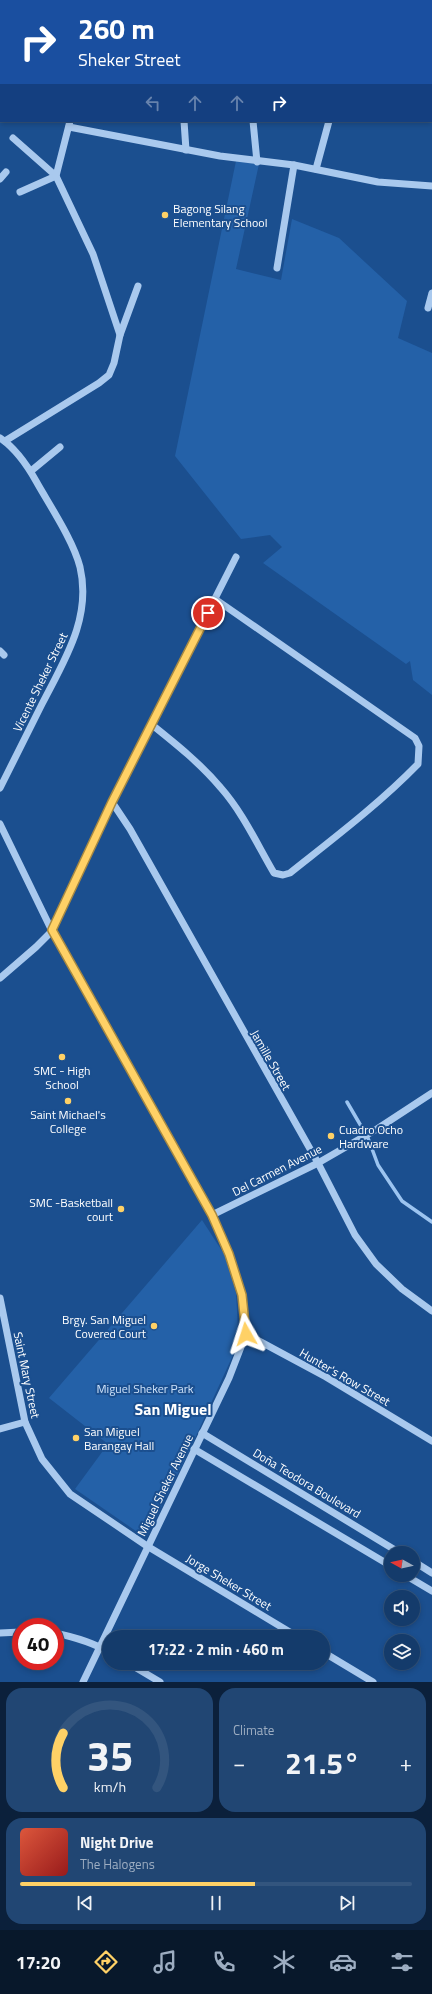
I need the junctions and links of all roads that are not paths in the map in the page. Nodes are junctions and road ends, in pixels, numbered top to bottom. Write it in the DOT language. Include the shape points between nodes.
graph roads {
  1 [pos="184,122"];
  2 [pos="253,122"];
  3 [pos="329,122"];
  4 [pos="70,124"];
  5 [pos="13,138"];
  6 [pos="186,150"];
  7 [pos="257,162"];
  8 [pos="294,165"];
  9 [pos="316,169"];
  10 [pos="6,172"];
  11 [pos="56,176"];
  12 [pos="0,179"];
  13 [pos="432,186"];
  14 [pos="20,192"];
  15 [pos="277,268"];
  16 [pos="138,286"];
  17 [pos="432,293"];
  18 [pos="428,308"];
  19 [pos="120,335"];
  20 [pos="2,440"];
  21 [pos="60,447"];
  22 [pos="31,471"];
  23 [pos="236,557"];
  24 [pos="215,599"];
  25 [pos="151,724"];
  26 [pos="0,788"];
  27 [pos="112,802"];
  28 [pos="0,824"];
  29 [pos="52,930"];
  30 [pos="0,978"];
  31 [pos="432,1094"];
  32 [pos="318,1163"];
  33 [pos="212,1215"];
  34 [pos="0,1298"];
  35 [pos="432,1311"];
  36 [pos="246,1334"];
  37 [pos="25,1422"];
  38 [pos="0,1429"];
  39 [pos="202,1433"];
  40 [pos="432,1441"];
  41 [pos="194,1449"];
  42 [pos="147,1546"];
  43 [pos="388,1546"];
  44 [pos="384,1562"];
  45 [pos="420,1565"];
  46 [pos="432,1573"];
  47 [pos="417,1582"];
  48 [pos="432,1591"];
  49 [pos="286,1630"];
  50 [pos="0,1632"];
  51 [pos="12,1632"];
  52 [pos="64,1635"];
  53 [pos="99,1646"];
  54 [pos="102,1648"];
  55 [pos="330,1656"];
  56 [pos="140,1670"];
  57 [pos="83,1682"];
  58 [pos="160,1682"];
  59 [pos="373,1682"];
  1 -- 6 [label="street"];
  2 -- 7 [label="street"];
  3 -- 9 [label="street"];
  4 -- 6 [label="street"];
  4 -- 11 [label="street"];
  5 -- 11 [label="street"];
  6 -- 7 [label="street"];
  7 -- 8 [label="street"];
  8 -- 9 [label="street"];
  8 -- 15 [label="street"];
  9 -- 13 [label="street" via="378,182"];
  10 -- 12 [label="street"];
  11 -- 14 [label="street"];
  11 -- 19 [label="street" via="93,254"];
  16 -- 19 [label="street"];
  17 -- 18 [label="street"];
  19 -- 20 [label="street" via="109,376"];
  20 -- 22 [label="street, Vicente Sheker Street"];
  21 -- 22 [label="street"];
  22 -- 26 [label="street, Vicente Sheker Street" via="80,567 83,590 81,614 74,641"];
  23 -- 24 [label="street"];
  24 -- 25 [label="street"];
  24 -- 25 [label="street" via="415,738 419,746 418,764 362,816 290,873 278,875 274,873 250,829 222,788 194,760"];
  25 -- 27 [label="street"];
  27 -- 29 [label="street"];
  27 -- 32 [label="street, Jamille Street" via="134,836"];
  28 -- 29 [label="street, Miguel Sheker Avenue"];
  29 -- 30 [label="street"];
  29 -- 33 [label="street, Miguel Sheker Avenue"];
  31 -- 32 [label="street, Del Carmen Avenue"];
  32 -- 33 [label="street, Del Carmen Avenue"];
  32 -- 35 [label="street, Jamille Street" via="355,1235 376,1264 402,1289"];
  33 -- 36 [label="street, Miguel Sheker Avenue" via="229,1254 242,1295"];
  34 -- 37 [label="street, Saint Mary Street"];
  36 -- 39 [label="street, Miguel Sheker Avenue" via="229,1378"];
  36 -- 40 [label="street, Hunter's Row Street" via="326,1377"];
  37 -- 38 [label="street"];
  37 -- 42 [label="street, Saint Mary Street" via="42,1459 70,1494"];
  39 -- 41 [label="street, Miguel Sheker Avenue"];
  39 -- 43 [label="street, Doña Teodora Boulevard"];
  41 -- 42 [label="street, Miguel Sheker Avenue"];
  41 -- 44 [label="street"];
  42 -- 49 [label="street, Jorge Sheker Street"];
  42 -- 53 [label="street, Miguel Sheker Avenue"];
  45 -- 46 [label="street"];
  47 -- 48 [label="street"];
  50 -- 51 [label="street"];
  52 -- 53 [label="street"];
  53 -- 54 [label="street"];
  53 -- 57 [label="street, Miguel Sheker Avenue"];
  55 -- 59 [label="street"];
  56 -- 58 [label="street"];
}
